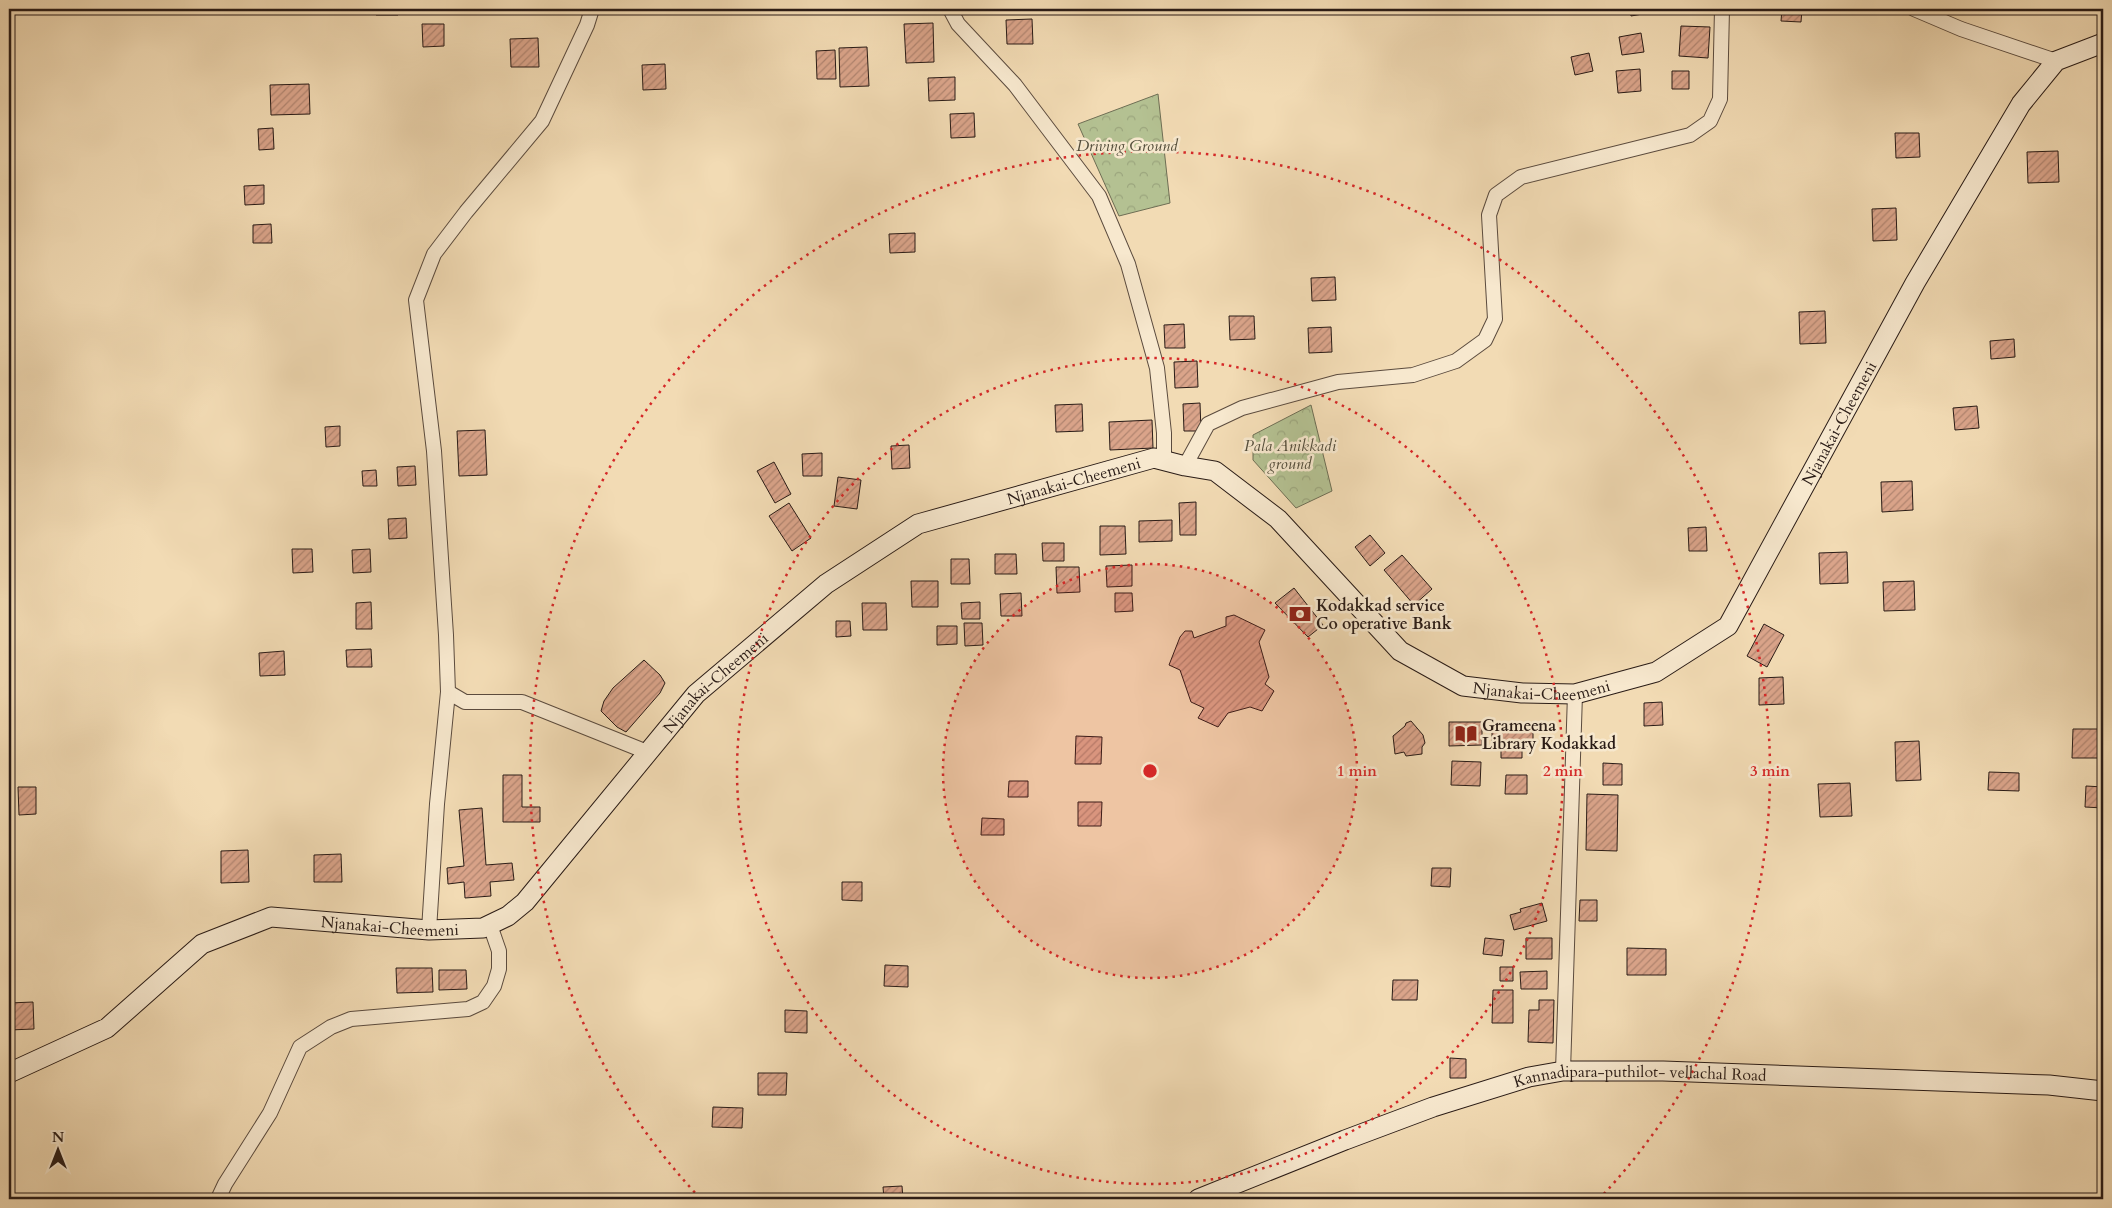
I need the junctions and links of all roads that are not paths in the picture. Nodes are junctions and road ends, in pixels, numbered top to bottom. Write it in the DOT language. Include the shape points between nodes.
graph roads {
  1 [pos="592,9"];
  2 [pos="950,9"];
  3 [pos="1722,9"];
  4 [pos="1914,9"];
  5 [pos="2103,43"];
  6 [pos="2056,60"];
  7 [pos="1164,459"];
  8 [pos="1185,466"];
  9 [pos="448,692"];
  10 [pos="1576,694"];
  11 [pos="647,752"];
  12 [pos="490,925"];
  13 [pos="429,930"];
  14 [pos="1563,1071"];
  15 [pos="9,1073"];
  16 [pos="2103,1091"];
  17 [pos="218,1199"];
  18 [pos="1198,1199"];
  1 -- 9 [label="street" via="542,121 434,254 416,300 434,451"];
  2 -- 7 [label="street" via="958,24 1015,84 1099,196 1128,264 1157,368"];
  3 -- 8 [label="street" via="1720,99 1710,121 1690,135 1521,177 1496,195 1489,216 1495,319 1485,340 1456,361 1413,375 1338,382 1242,408 1208,424"];
  4 -- 6 [label="street" via="1961,29"];
  5 -- 6 [label="main road"];
  6 -- 10 [label="main road, Njanakai-Cheemeni" via="2021,104 1920,275 1728,626 1656,672"];
  7 -- 8 [label="main road, Njanakai-Cheemeni"];
  7 -- 11 [label="main road, Njanakai-Cheemeni" via="1154,458 918,524 826,584 696,694"];
  8 -- 10 [label="main road, Njanakai-Cheemeni" via="1215,471 1278,519 1400,651 1463,686 1522,693"];
  9 -- 11 [label="street" via="465,702 522,702"];
  9 -- 13 [label="street" via="436,804"];
  10 -- 14 [label="street"];
  11 -- 12 [label="main road, Njanakai-Cheemeni" via="525,902"];
  12 -- 13 [label="main road, Njanakai-Cheemeni"];
  12 -- 17 [label="street" via="499,951 499,969 494,986 483,1002 468,1009 351,1019 300,1046 270,1113"];
  13 -- 15 [label="main road, Njanakai-Cheemeni" via="271,917 202,944 107,1028"];
  14 -- 16 [label="main road, Kannadipara-puthilot- vellachal Road" via="1664,1071 2049,1084"];
  14 -- 18 [label="main road, Kannadipara-puthilot- vellachal Road" via="1529,1076 1433,1107"];
}
